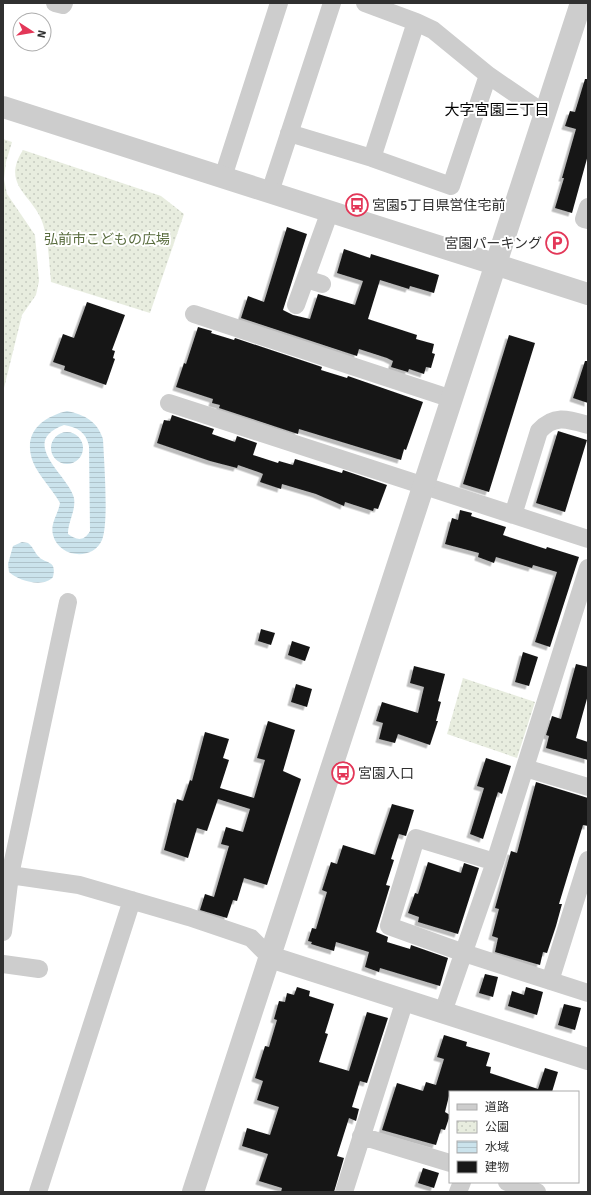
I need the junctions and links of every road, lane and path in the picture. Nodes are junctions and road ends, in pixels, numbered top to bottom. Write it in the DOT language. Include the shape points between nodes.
graph roads {
  1 [pos="55,3"];
  2 [pos="64,3"];
  3 [pos="279,3"];
  4 [pos="332,3"];
  5 [pos="365,3"];
  6 [pos="576,6"];
  7 [pos="416,22"];
  8 [pos="488,75"];
  9 [pos="3,106"];
  10 [pos="545,114"];
  11 [pos="289,133"];
  12 [pos="372,158"];
  13 [pos="223,177"];
  14 [pos="270,192"];
  15 [pos="588,207"];
  16 [pos="330,211"];
  17 [pos="588,220"];
  18 [pos="496,264"];
  19 [pos="588,294"];
  20 [pos="296,305"];
  21 [pos="194,314"];
  22 [pos="452,399"];
  23 [pos="169,404"];
  24 [pos="588,425"];
  25 [pos="424,486"];
  26 [pos="513,515"];
  27 [pos="588,539"];
  28 [pos="588,568"];
  29 [pos="68,602"];
  30 [pos="525,768"];
  31 [pos="588,787"];
  32 [pos="588,860"];
  33 [pos="495,862"];
  34 [pos="7,874"];
  35 [pos="132,900"];
  36 [pos="3,932"];
  37 [pos="464,953"];
  38 [pos="270,957"];
  39 [pos="3,964"];
  40 [pos="39,969"];
  41 [pos="550,980"];
  42 [pos="588,993"];
  43 [pos="405,1000"];
  44 [pos="443,1012"];
  45 [pos="588,1059"];
  46 [pos="361,1136"];
  47 [pos="449,1163"];
  48 [pos="511,1183"];
  49 [pos="38,1192"];
  50 [pos="192,1192"];
  51 [pos="344,1192"];
  52 [pos="537,1192"];
  1 -- 2 [label="street" via="63,6"];
  3 -- 13 [label="street"];
  4 -- 11 [label="street"];
  5 -- 7 [label="street"];
  6 -- 10 [label="street"];
  7 -- 8 [label="street" via="433,30"];
  7 -- 12 [label="street"];
  8 -- 10 [label="street"];
  8 -- 12 [label="street" via="451,186"];
  9 -- 13 [label="street"];
  10 -- 18 [label="street"];
  11 -- 12 [label="street"];
  11 -- 14 [label="street"];
  13 -- 14 [label="street"];
  14 -- 16 [label="street"];
  15 -- 17 [label="street" via="584,219"];
  16 -- 18 [label="street"];
  16 -- 20 [label="street" via="314,282"];
  18 -- 19 [label="street"];
  18 -- 22 [label="street"];
  21 -- 22 [label="street"];
  22 -- 25 [label="street"];
  23 -- 25 [label="street"];
  24 -- 26 [label="street" via="563,419 546,424 539,431"];
  25 -- 26 [label="street"];
  25 -- 38 [label="street"];
  26 -- 27 [label="street"];
  28 -- 30 [label="street"];
  29 -- 34 [label="street"];
  30 -- 31 [label="street"];
  30 -- 33 [label="street"];
  32 -- 41 [label="street"];
  33 -- 37 [label="street"];
  33 -- 37 [label="street" via="416,838 389,926"];
  34 -- 35 [label="street" via="79,885"];
  34 -- 36 [label="street"];
  35 -- 38 [label="street" via="250,938"];
  35 -- 49 [label="street"];
  37 -- 41 [label="street"];
  37 -- 44 [label="street"];
  38 -- 43 [label="street"];
  38 -- 50 [label="street"];
  39 -- 40 [label="street"];
  41 -- 42 [label="street"];
  43 -- 44 [label="street"];
  43 -- 46 [label="street"];
  44 -- 45 [label="street"];
  46 -- 47 [label="street"];
  46 -- 51 [label="street"];
  48 -- 52 [label="street"];
}
